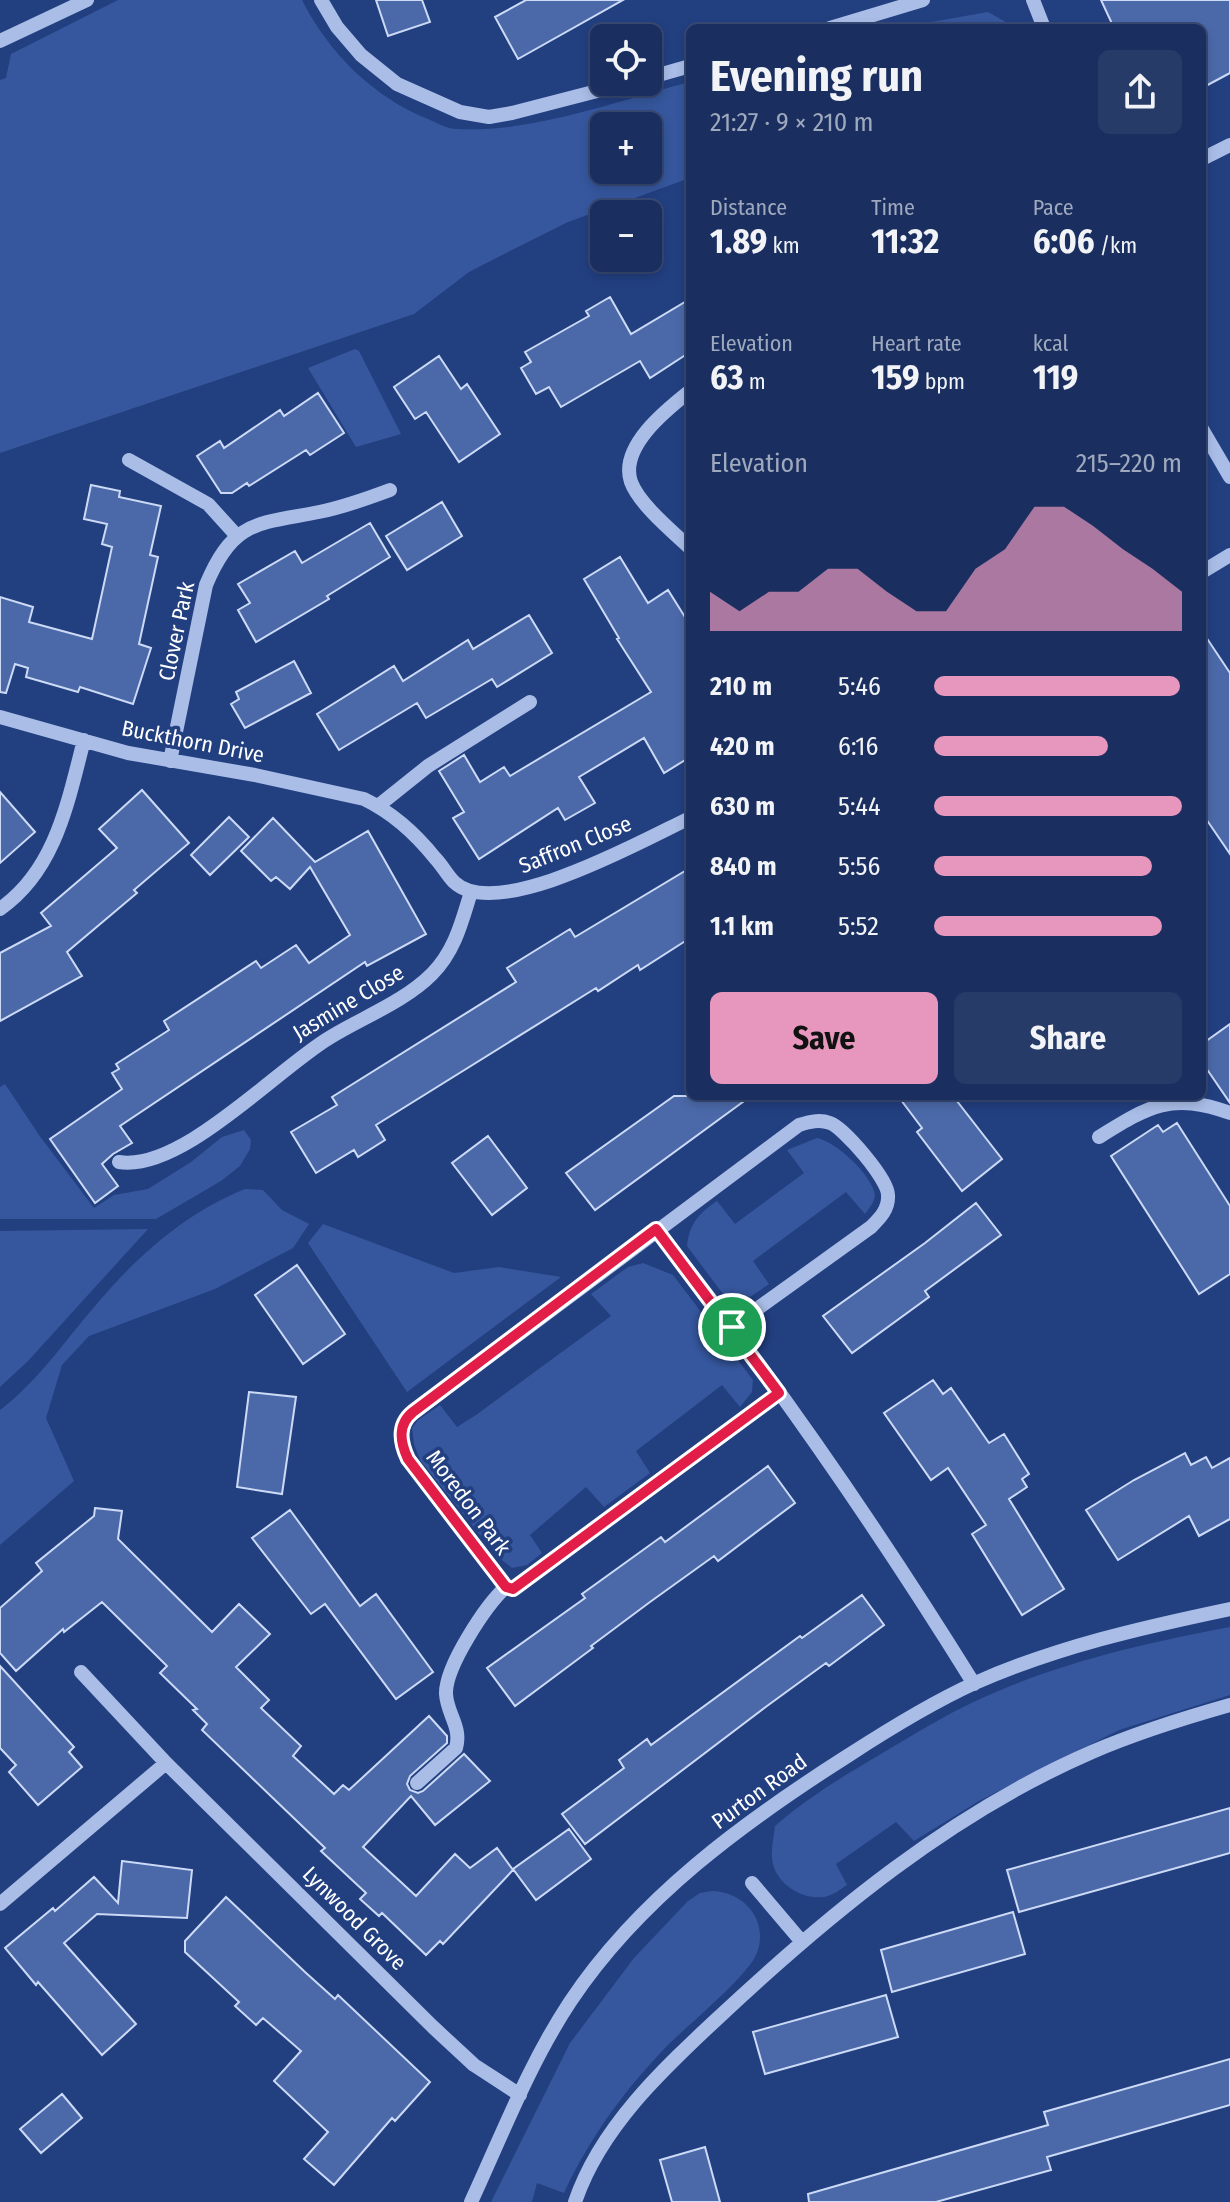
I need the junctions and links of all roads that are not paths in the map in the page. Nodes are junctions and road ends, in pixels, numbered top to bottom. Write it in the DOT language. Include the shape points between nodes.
graph roads {
  1 [pos="87,0"];
  2 [pos="321,0"];
  3 [pos="923,0"];
  4 [pos="1033,0"];
  5 [pos="843,24"];
  6 [pos="1042,24"];
  7 [pos="0,41"];
  8 [pos="686,67"];
  9 [pos="662,74"];
  10 [pos="590,93"];
  11 [pos="1230,145"];
  12 [pos="1206,157"];
  13 [pos="686,395"];
  14 [pos="1206,436"];
  15 [pos="129,460"];
  16 [pos="1230,477"];
  17 [pos="390,490"];
  18 [pos="237,536"];
  19 [pos="686,544"];
  20 [pos="1230,555"];
  21 [pos="1206,570"];
  22 [pos="530,702"];
  23 [pos="0,717"];
  24 [pos="84,740"];
  25 [pos="170,761"];
  26 [pos="378,806"];
  27 [pos="686,820"];
  28 [pos="471,892"];
  29 [pos="0,909"];
  30 [pos="1230,1113"];
  31 [pos="1099,1137"];
  32 [pos="119,1162"];
  33 [pos="656,1229"];
  34 [pos="732,1327"];
  35 [pos="779,1393"];
  36 [pos="506,1587"];
  37 [pos="1230,1609"];
  38 [pos="81,1672"];
  39 [pos="974,1684"];
  40 [pos="1230,1705"];
  41 [pos="166,1763"];
  42 [pos="417,1783"];
  43 [pos="752,1883"];
  44 [pos="0,1904"];
  45 [pos="802,1942"];
  46 [pos="520,2095"];
  47 [pos="471,2202"];
  48 [pos="575,2202"];
  1 -- 7 [label="street"];
  2 -- 10 [label="street" via="361,55 397,84 460,112 489,117"];
  3 -- 5 [label="street"];
  4 -- 6 [label="street"];
  8 -- 9 [label="street"];
  11 -- 12 [label="street"];
  13 -- 19 [label="street" via="634,451 630,481"];
  14 -- 16 [label="street"];
  15 -- 18 [label="street" via="208,504"];
  17 -- 18 [label="street" via="349,506 256,524"];
  18 -- 25 [label="street, Clover Park" via="218,557 206,585"];
  20 -- 21 [label="street"];
  22 -- 26 [label="street" via="428,766"];
  23 -- 24 [label="street, Buckthorn Drive"];
  24 -- 25 [label="street, Buckthorn Drive"];
  24 -- 29 [label="street" via="60,830 25,886"];
  25 -- 26 [label="street, Buckthorn Drive" via="348,794"];
  26 -- 28 [label="street, Buckthorn Drive" via="413,831 454,882"];
  27 -- 28 [label="street, Saffron Close" via="543,884 512,892"];
  28 -- 32 [label="street, Jasmine Close" via="458,935 435,971 408,992 293,1062 188,1143 142,1163"];
  30 -- 31 [label="street" via="1193,1103 1156,1105"];
  33 -- 34 [label="street"];
  33 -- 34 [label="street, Moredon Park" via="811,1121 840,1128 881,1178 889,1192 886,1210 871,1227"];
  33 -- 36 [label="street, Moredon Park" via="413,1412 402,1428 401,1444 408,1459"];
  34 -- 35 [label="street"];
  35 -- 36 [label="street, Moredon Park" via="513,1589"];
  35 -- 39 [label="street" via="900,1565"];
  36 -- 42 [label="street" via="481,1614 447,1681 458,1729 456,1748"];
  37 -- 39 [label="street, Purton Road" via="1108,1637"];
  38 -- 41 [label="street, Lynwood Grove"];
  39 -- 46 [label="street, Purton Road" via="809,1780 687,1872 583,1984"];
  40 -- 45 [label="street" via="1092,1752 1026,1785 916,1853"];
  41 -- 44 [label="street"];
  41 -- 46 [label="street, Lynwood Grove" via="474,2065"];
  43 -- 45 [label="street"];
  45 -- 48 [label="street" via="672,2062 596,2153"];
  46 -- 47 [label="street, Purton Road"];
}
